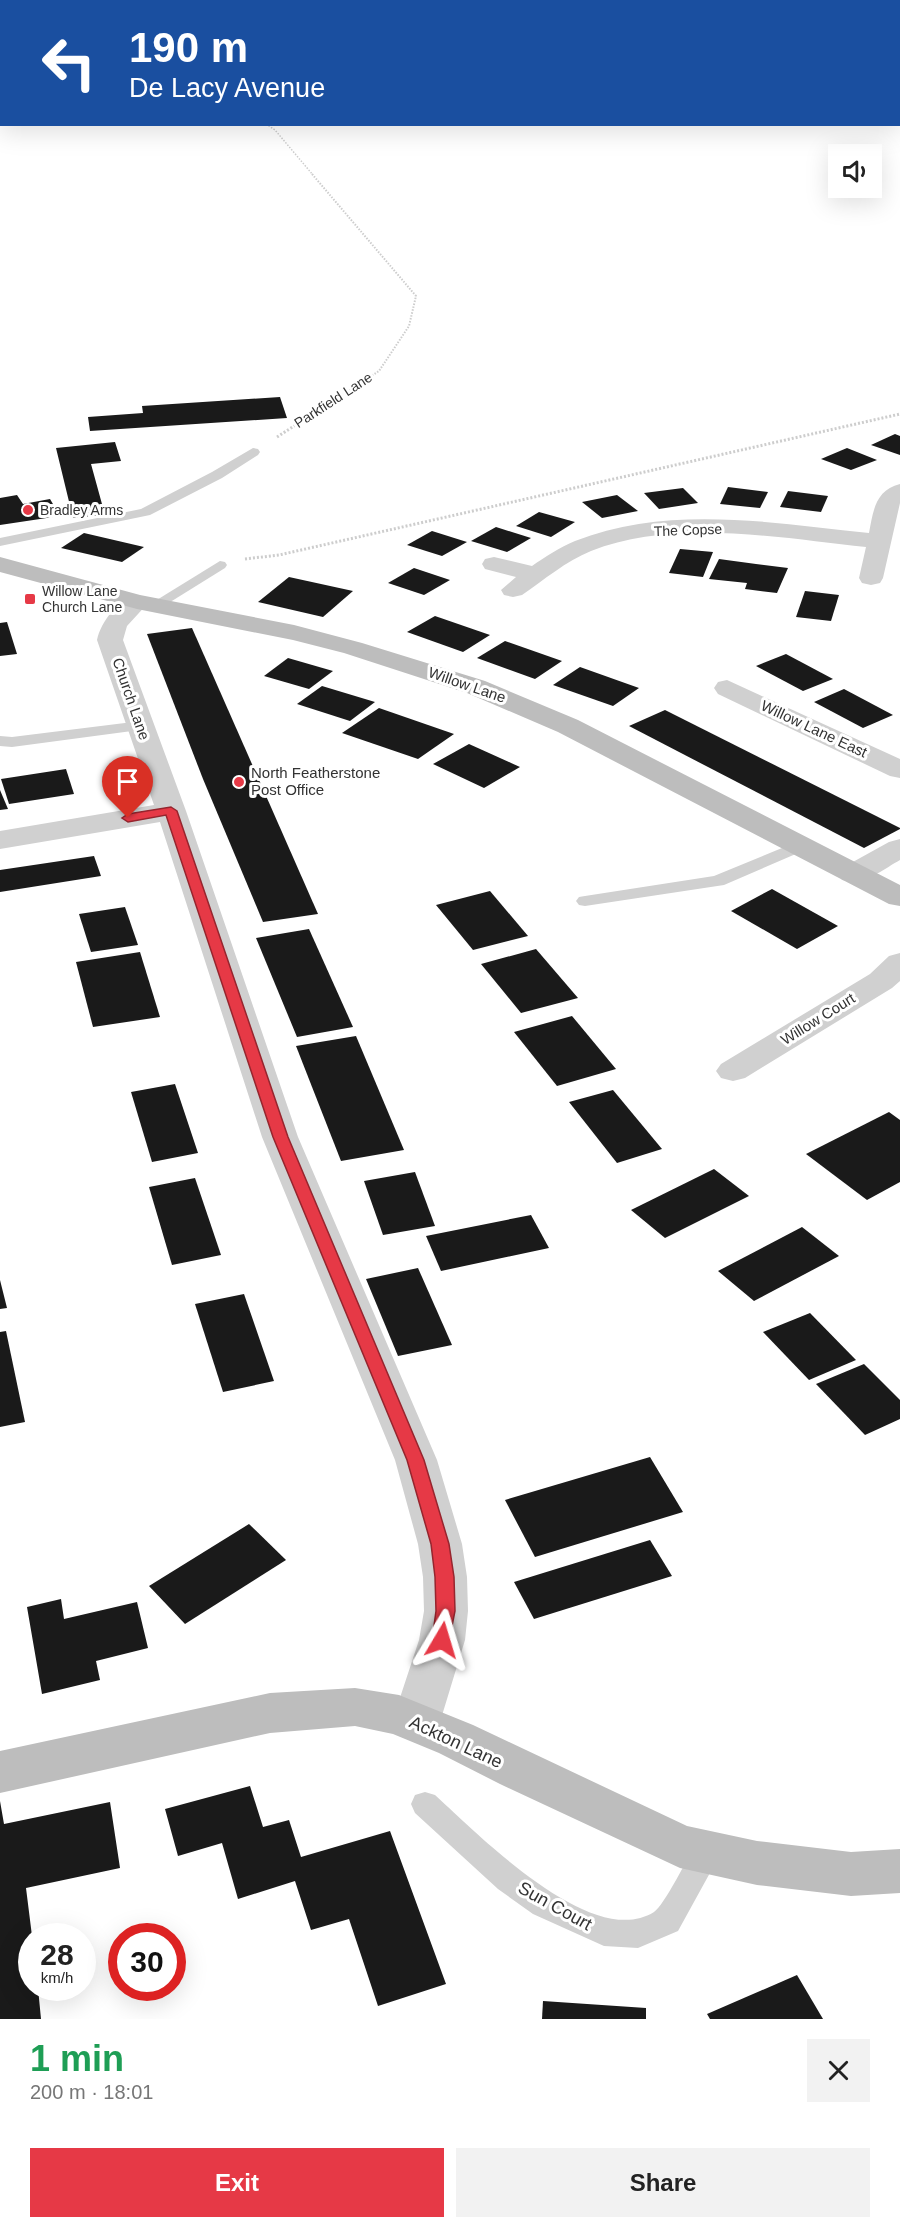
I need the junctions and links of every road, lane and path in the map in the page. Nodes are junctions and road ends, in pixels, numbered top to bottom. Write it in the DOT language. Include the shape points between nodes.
graph roads {
  1 [pos="269,126"];
  2 [pos="900,414"];
  3 [pos="253,452"];
  4 [pos="900,490"];
  5 [pos="877,541"];
  6 [pos="0,542"];
  7 [pos="0,564"];
  8 [pos="494,564"];
  9 [pos="220,565"];
  10 [pos="537,575"];
  11 [pos="871,578"];
  12 [pos="513,590"];
  13 [pos="146,604"];
  14 [pos="727,688"];
  15 [pos="141,726"];
  16 [pos="0,741"];
  17 [pos="900,770"];
  18 [pos="171,811"];
  19 [pos="0,840"];
  20 [pos="799,846"];
  21 [pos="900,848"];
  22 [pos="853,873"];
  23 [pos="900,897"];
  24 [pos="585,901"];
  25 [pos="900,963"];
  26 [pos="733,1071"];
  27 [pos="416,1722"];
  28 [pos="0,1772"];
  29 [pos="425,1804"];
  30 [pos="707,1851"];
  31 [pos="900,1871"];
  1 -- 3 [label="path, Parkfield Lane" via="416,296 408,326 379,371"];
  2 -- 9 [label="path"];
  3 -- 6 [label="lane" via="145,512"];
  4 -- 5 [label="street" via="887,502"];
  5 -- 10 [label="street, The Copse" via="727,528 655,529 582,547"];
  5 -- 11 [label="street"];
  7 -- 13 [label="main road, Willow Lane"];
  8 -- 10 [label="street"];
  9 -- 13 [label="lane"];
  10 -- 12 [label="street, The Copse"];
  13 -- 15 [label="street, Church Lane" via="118,621 110,633"];
  13 -- 20 [label="main road, Willow Lane" via="294,633 476,687 568,726"];
  14 -- 17 [label="street, Willow Lane East"];
  15 -- 16 [label="lane"];
  15 -- 18 [label="street, Church Lane"];
  18 -- 19 [label="street"];
  18 -- 27 [label="street, Church Lane" via="280,1137 416,1460 440,1544 446,1611 430,1685"];
  20 -- 22 [label="main road, Willow Lane"];
  20 -- 24 [label="lane" via="718,881"];
  21 -- 22 [label="street"];
  22 -- 23 [label="main road, Willow Lane"];
  25 -- 26 [label="street, Willow Court" via="881,981"];
  27 -- 28 [label="main road, Ackton Lane" via="355,1707 270,1713"];
  27 -- 30 [label="main road, Ackton Lane" via="680,1846"];
  29 -- 30 [label="lane, Sun Court" via="508,1880 544,1904 604,1932 638,1934 667,1921"];
  30 -- 31 [label="main road, Ackton Lane" via="757,1863 851,1874"];
}
